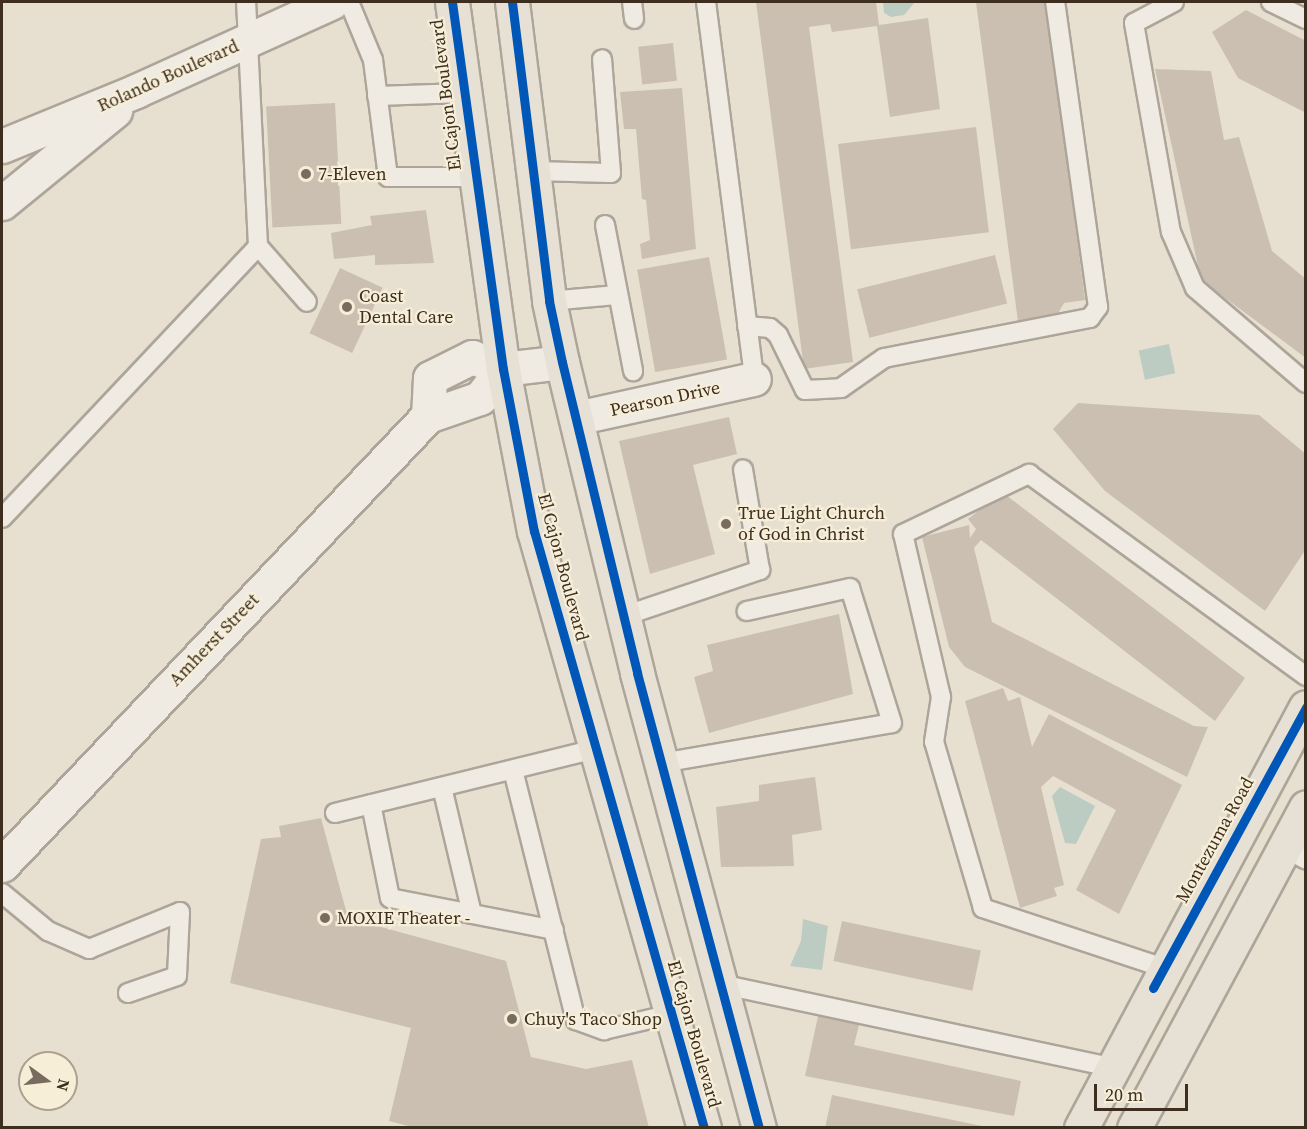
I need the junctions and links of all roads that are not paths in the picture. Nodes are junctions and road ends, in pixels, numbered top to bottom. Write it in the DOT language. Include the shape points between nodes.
graph roads {
  1 [pos="246,2"];
  2 [pos="332,2"];
  3 [pos="349,2"];
  4 [pos="452,2"];
  5 [pos="512,2"];
  6 [pos="706,2"];
  7 [pos="1055,2"];
  8 [pos="1174,2"];
  9 [pos="1271,2"];
  10 [pos="1305,19"];
  11 [pos="250,40"];
  12 [pos="602,59"];
  13 [pos="136,91"];
  14 [pos="463,93"];
  15 [pos="377,96"];
  16 [pos="2,146"];
  17 [pos="533,171"];
  18 [pos="473,177"];
  19 [pos="2,203"];
  20 [pos="605,225"];
  21 [pos="258,246"];
  22 [pos="616,295"];
  23 [pos="549,301"];
  24 [pos="307,302"];
  25 [pos="747,326"];
  26 [pos="562,362"];
  27 [pos="503,369"];
  28 [pos="633,371"];
  29 [pos="754,379"];
  30 [pos="1305,383"];
  31 [pos="576,418"];
  32 [pos="743,469"];
  33 [pos="2,518"];
  34 [pos="747,611"];
  35 [pos="624,616"];
  36 [pos="1305,676"];
  37 [pos="1305,707"];
  38 [pos="596,749"];
  39 [pos="661,762"];
  40 [pos="513,770"];
  41 [pos="442,787"];
  42 [pos="371,804"];
  43 [pos="1305,807"];
  44 [pos="335,813"];
  45 [pos="1294,854"];
  46 [pos="2,865"];
  47 [pos="2,893"];
  48 [pos="472,914"];
  49 [pos="554,930"];
  50 [pos="1168,961"];
  51 [pos="720,984"];
  52 [pos="128,993"];
  53 [pos="671,1014"];
  54 [pos="1112,1067"];
  55 [pos="704,1128"];
  56 [pos="759,1128"];
  57 [pos="1081,1128"];
  58 [pos="1114,1128"];
  59 [pos="1134,1128"];
  1 -- 11 [label="lane"];
  2 -- 11 [label="street, Rolando Boulevard"];
  3 -- 15 [label="lane" via="373,60"];
  4 -- 14 [label="main road, El Cajon Boulevard"];
  5 -- 17 [label="main road, El Cajon Boulevard"];
  6 -- 25 [label="lane"];
  7 -- 25 [label="lane" via="1098,307 1090,318 884,358 841,388 806,390 778,335 770,328"];
  8 -- 30 [label="lane" via="1134,23 1171,232 1195,288"];
  9 -- 10 [label="lane"];
  11 -- 13 [label="street, Rolando Boulevard"];
  11 -- 21 [label="lane"];
  12 -- 17 [label="lane" via="611,173"];
  13 -- 16 [label="street, Rolando Boulevard"];
  13 -- 19 [label="street"];
  14 -- 15 [label="lane"];
  14 -- 18 [label="main road, El Cajon Boulevard"];
  15 -- 18 [label="lane" via="388,177"];
  17 -- 23 [label="main road, El Cajon Boulevard"];
  18 -- 27 [label="main road, El Cajon Boulevard"];
  20 -- 22 [label="lane"];
  21 -- 24 [label="lane"];
  21 -- 33 [label="lane"];
  22 -- 23 [label="lane"];
  22 -- 28 [label="lane"];
  23 -- 26 [label="main road, El Cajon Boulevard"];
  25 -- 29 [label="lane"];
  26 -- 27 [label="street"];
  26 -- 31 [label="main road, El Cajon Boulevard"];
  27 -- 38 [label="main road, El Cajon Boulevard" via="534,531"];
  27 -- 46 [label="street, Amherst Street" via="480,398 428,416"];
  29 -- 31 [label="street, Pearson Drive"];
  31 -- 35 [label="main road, El Cajon Boulevard"];
  32 -- 35 [label="lane" via="760,570"];
  34 -- 39 [label="lane" via="850,588 892,723"];
  35 -- 39 [label="main road, El Cajon Boulevard"];
  36 -- 50 [label="lane" via="1029,474 903,534 941,697 934,742 984,908"];
  37 -- 50 [label="main road, Montezuma Road"];
  38 -- 40 [label="lane"];
  38 -- 53 [label="main road, El Cajon Boulevard"];
  39 -- 51 [label="main road, El Cajon Boulevard"];
  40 -- 41 [label="lane"];
  40 -- 49 [label="lane"];
  41 -- 42 [label="lane"];
  41 -- 48 [label="lane"];
  42 -- 44 [label="lane"];
  42 -- 48 [label="lane" via="390,898"];
  43 -- 45 [label="main road"];
  45 -- 59 [label="main road"];
  47 -- 52 [label="lane" via="48,932 88,949 180,912 177,976"];
  48 -- 49 [label="lane"];
  49 -- 53 [label="lane" via="576,1020 604,1030"];
  50 -- 54 [label="main road, Montezuma Road"];
  50 -- 58 [label="main road" via="1175,1007"];
  51 -- 54 [label="lane"];
  51 -- 56 [label="main road, El Cajon Boulevard"];
  53 -- 55 [label="main road, El Cajon Boulevard"];
  54 -- 57 [label="main road, Montezuma Road"];
}
